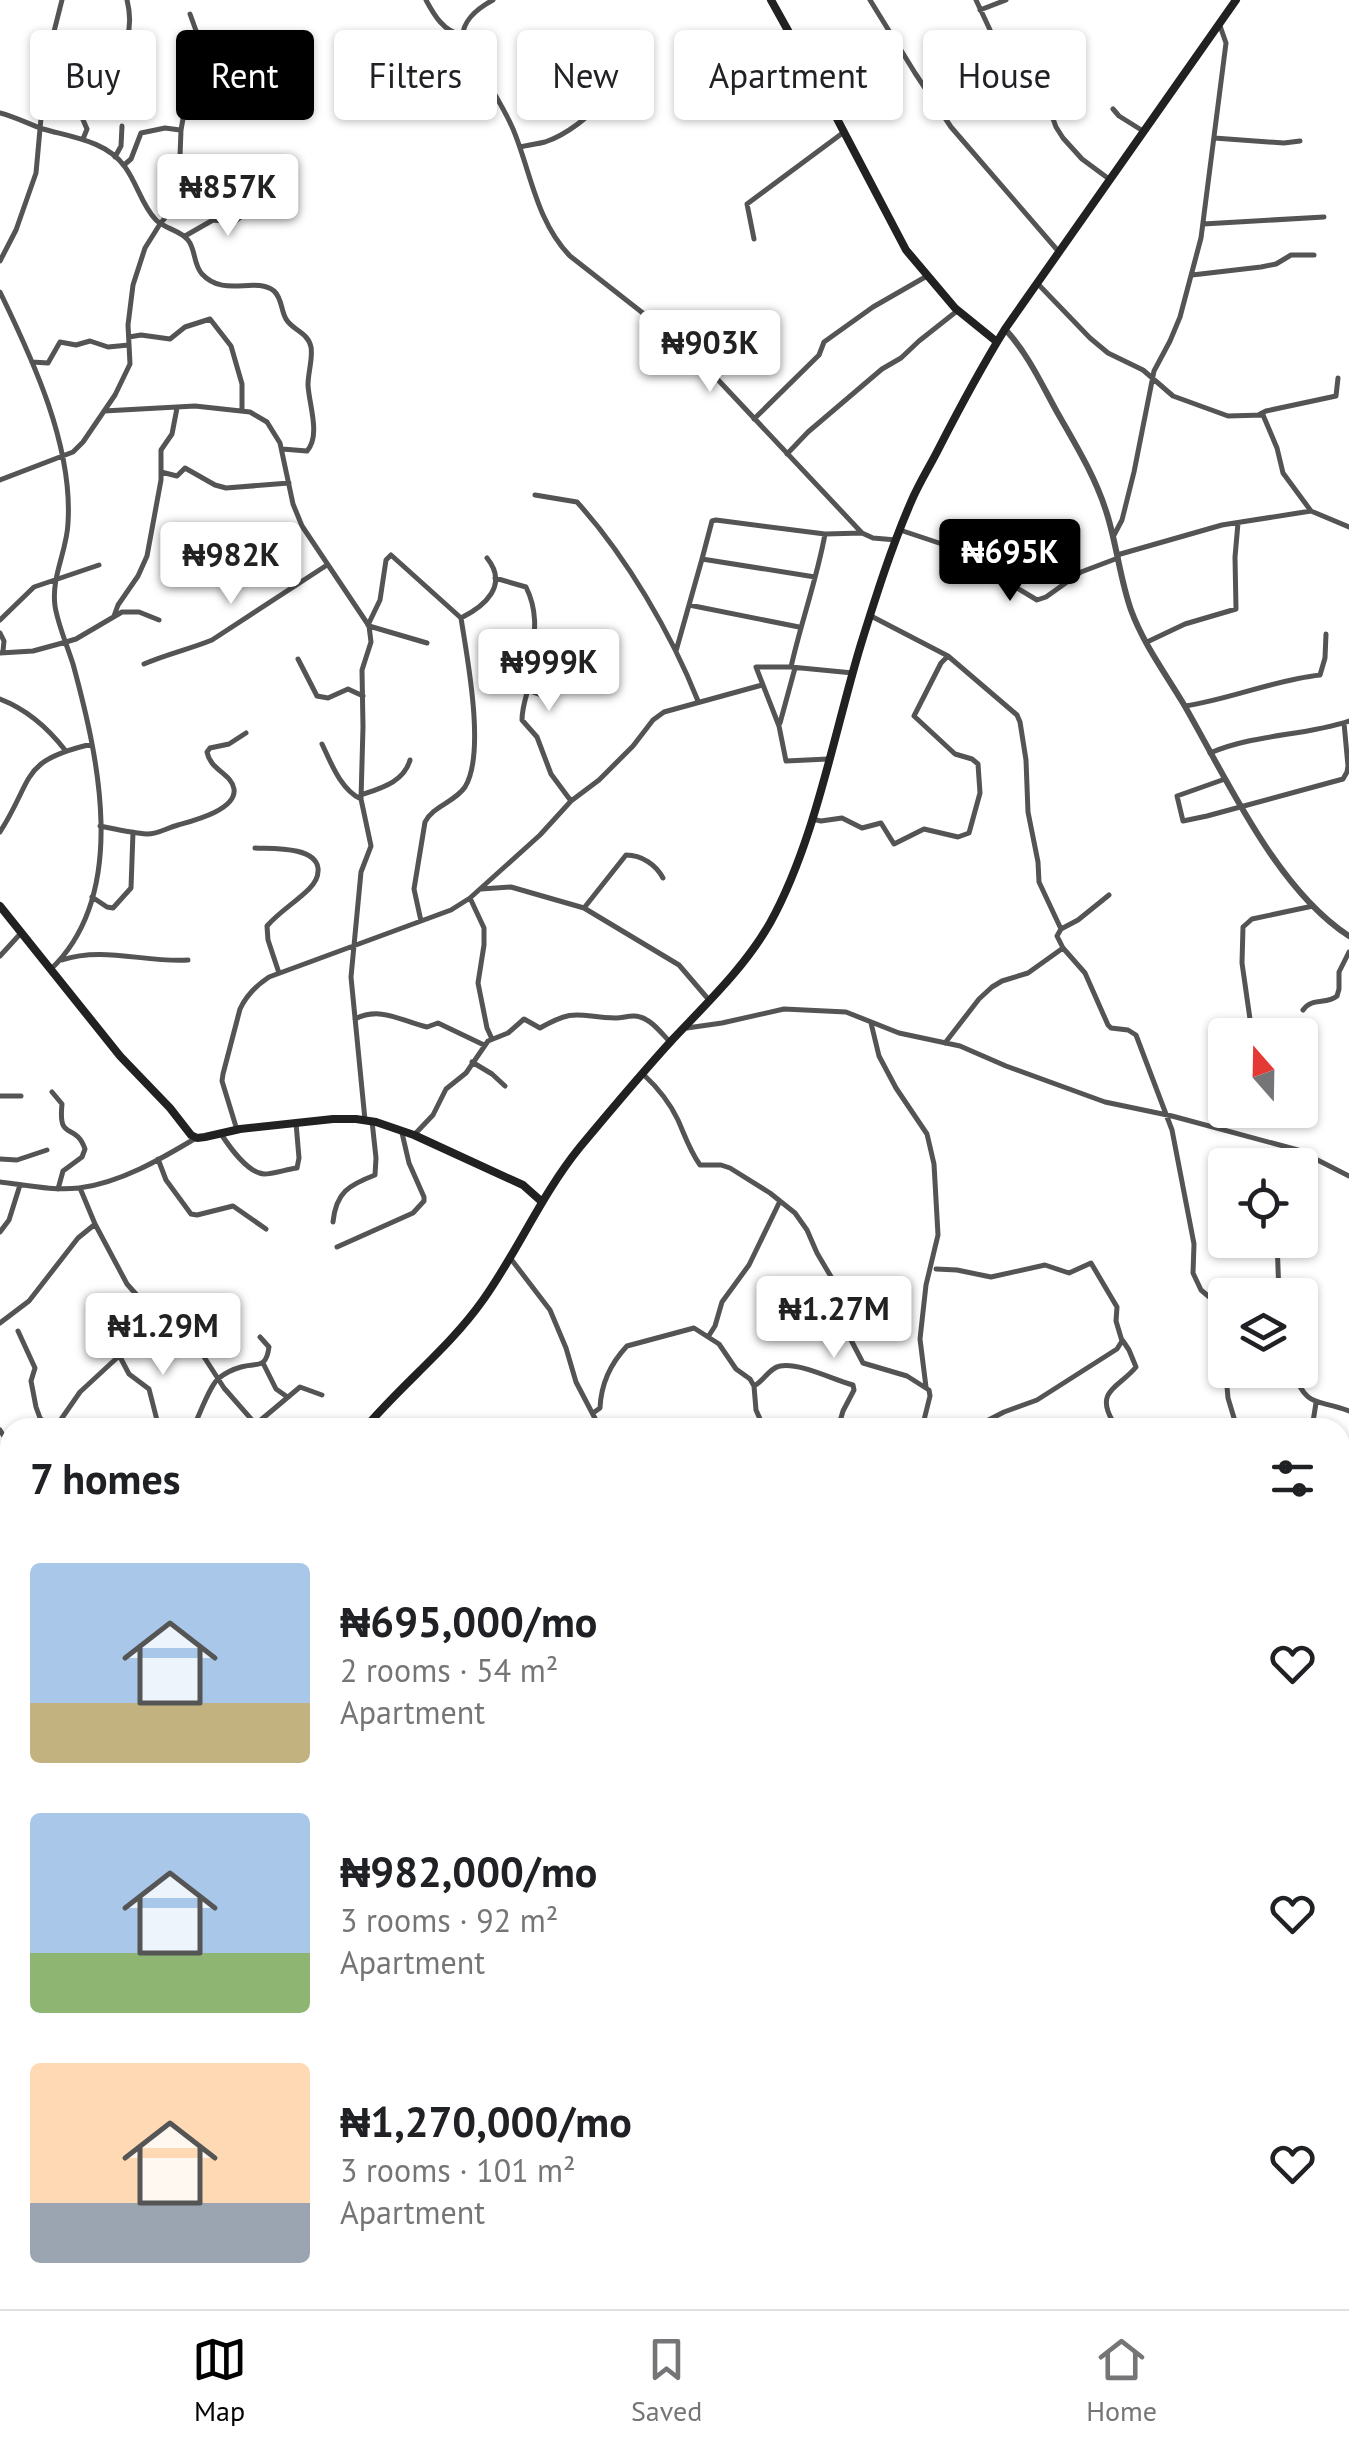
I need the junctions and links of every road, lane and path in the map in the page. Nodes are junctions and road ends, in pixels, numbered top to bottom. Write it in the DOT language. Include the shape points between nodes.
graph roads {
  1 [pos="62,0"];
  2 [pos="127,0"];
  3 [pos="426,0"];
  4 [pos="494,0"];
  5 [pos="771,0"];
  6 [pos="870,0"];
  7 [pos="976,0"];
  8 [pos="1006,0"];
  9 [pos="1236,0"];
  10 [pos="980,10"];
  11 [pos="190,14"];
  12 [pos="1219,23"];
  13 [pos="449,30"];
  14 [pos="464,30"];
  15 [pos="497,100"];
  16 [pos="1114,110"];
  17 [pos="0,113"];
  18 [pos="582,120"];
  19 [pos="122,126"];
  20 [pos="42,128"];
  21 [pos="181,130"];
  22 [pos="1144,131"];
  23 [pos="844,132"];
  24 [pos="1214,138"];
  25 [pos="82,140"];
  26 [pos="1300,141"];
  27 [pos="520,147"];
  28 [pos="115,157"];
  29 [pos="124,165"];
  30 [pos="1110,180"];
  31 [pos="251,209"];
  32 [pos="1324,217"];
  33 [pos="160,224"];
  34 [pos="1204,224"];
  35 [pos="185,236"];
  36 [pos="754,239"];
  37 [pos="1059,252"];
  38 [pos="1314,255"];
  39 [pos="0,260"];
  40 [pos="1192,275"];
  41 [pos="927,276"];
  42 [pos="1038,282"];
  43 [pos="0,292"];
  44 [pos="958,310"];
  45 [pos="1005,329"];
  46 [pos="129,337"];
  47 [pos="997,342"];
  48 [pos="130,345"];
  49 [pos="32,362"];
  50 [pos="1152,377"];
  51 [pos="1338,378"];
  52 [pos="177,408"];
  53 [pos="104,411"];
  54 [pos="242,412"];
  55 [pos="1260,414"];
  56 [pos="754,419"];
  57 [pos="282,450"];
  58 [pos="787,454"];
  59 [pos="64,456"];
  60 [pos="161,472"];
  61 [pos="0,480"];
  62 [pos="289,483"];
  63 [pos="535,496"];
  64 [pos="1311,512"];
  65 [pos="1238,523"];
  66 [pos="1349,527"];
  67 [pos="900,530"];
  68 [pos="862,533"];
  69 [pos="826,534"];
  70 [pos="1113,537"];
  71 [pos="896,540"];
  72 [pos="1118,556"];
  73 [pos="487,558"];
  74 [pos="702,559"];
  75 [pos="99,565"];
  76 [pos="327,565"];
  77 [pos="815,577"];
  78 [pos="495,578"];
  79 [pos="55,580"];
  80 [pos="689,605"];
  81 [pos="114,616"];
  82 [pos="871,616"];
  83 [pos="461,618"];
  84 [pos="0,620"];
  85 [pos="158,620"];
  86 [pos="369,625"];
  87 [pos="800,627"];
  88 [pos="0,633"];
  89 [pos="1326,634"];
  90 [pos="571,638"];
  91 [pos="535,640"];
  92 [pos="66,642"];
  93 [pos="427,642"];
  94 [pos="1147,642"];
  95 [pos="676,651"];
  96 [pos="2,652"];
  97 [pos="948,656"];
  98 [pos="298,659"];
  99 [pos="144,664"];
  100 [pos="793,667"];
  101 [pos="853,673"];
  102 [pos="762,685"];
  103 [pos="558,687"];
  104 [pos="527,690"];
  105 [pos="363,696"];
  106 [pos="0,699"];
  107 [pos="698,702"];
  108 [pos="1184,706"];
  109 [pos="1347,722"];
  110 [pos="779,726"];
  111 [pos="246,733"];
  112 [pos="92,744"];
  113 [pos="322,744"];
  114 [pos="65,750"];
  115 [pos="1210,753"];
  116 [pos="828,759"];
  117 [pos="410,760"];
  118 [pos="1225,779"];
  119 [pos="361,797"];
  120 [pos="571,801"];
  121 [pos="1242,806"];
  122 [pos="812,819"];
  123 [pos="100,826"];
  124 [pos="0,832"];
  125 [pos="133,832"];
  126 [pos="254,848"];
  127 [pos="663,878"];
  128 [pos="478,889"];
  129 [pos="1109,895"];
  130 [pos="92,897"];
  131 [pos="470,898"];
  132 [pos="1313,906"];
  133 [pos="584,908"];
  134 [pos="2,911"];
  135 [pos="421,921"];
  136 [pos="1062,929"];
  137 [pos="22,932"];
  138 [pos="1349,936"];
  139 [pos="353,947"];
  140 [pos="1063,948"];
  141 [pos="1349,952"];
  142 [pos="0,956"];
  143 [pos="188,960"];
  144 [pos="59,961"];
  145 [pos="51,968"];
  146 [pos="279,973"];
  147 [pos="709,1000"];
  148 [pos="1303,1010"];
  149 [pos="1250,1018"];
  150 [pos="354,1019"];
  151 [pos="871,1022"];
  152 [pos="684,1028"];
  153 [pos="492,1039"];
  154 [pos="670,1042"];
  155 [pos="945,1043"];
  156 [pos="484,1045"];
  157 [pos="472,1062"];
  158 [pos="644,1074"];
  159 [pos="506,1086"];
  160 [pos="52,1092"];
  161 [pos="0,1096"];
  162 [pos="21,1096"];
  163 [pos="1166,1115"];
  164 [pos="369,1121"];
  165 [pos="296,1123"];
  166 [pos="1208,1126"];
  167 [pos="1217,1128"];
  168 [pos="237,1130"];
  169 [pos="402,1130"];
  170 [pos="221,1134"];
  171 [pos="414,1135"];
  172 [pos="197,1138"];
  173 [pos="1291,1148"];
  174 [pos="47,1150"];
  175 [pos="0,1159"];
  176 [pos="158,1160"];
  177 [pos="1318,1160"];
  178 [pos="1349,1176"];
  179 [pos="0,1182"];
  180 [pos="20,1184"];
  181 [pos="523,1185"];
  182 [pos="551,1185"];
  183 [pos="58,1188"];
  184 [pos="80,1188"];
  185 [pos="541,1201"];
  186 [pos="780,1201"];
  187 [pos="333,1222"];
  188 [pos="95,1224"];
  189 [pos="266,1230"];
  190 [pos="0,1232"];
  191 [pos="337,1247"];
  192 [pos="510,1258"];
  193 [pos="936,1270"];
  194 [pos="158,1315"];
  195 [pos="0,1322"];
  196 [pos="18,1332"];
  197 [pos="260,1337"];
  198 [pos="708,1337"];
  199 [pos="1122,1341"];
  200 [pos="119,1355"];
  201 [pos="263,1363"];
  202 [pos="218,1378"];
  203 [pos="754,1386"];
  204 [pos="926,1387"];
  205 [pos="1299,1388"];
  206 [pos="322,1395"];
  207 [pos="287,1397"];
  208 [pos="1316,1403"];
  209 [pos="1349,1412"];
  210 [pos="593,1413"];
  211 [pos="40,1418"];
  212 [pos="60,1418"];
  213 [pos="156,1418"];
  214 [pos="198,1418"];
  215 [pos="251,1418"];
  216 [pos="266,1418"];
  217 [pos="373,1418"];
  218 [pos="595,1418"];
  219 [pos="760,1418"];
  220 [pos="842,1418"];
  221 [pos="924,1418"];
  222 [pos="993,1418"];
  223 [pos="1111,1418"];
  224 [pos="1234,1418"];
  225 [pos="1314,1418"];
  1 -- 20 [label="street" via="46,64"];
  2 -- 25 [label="street" via="121,64 85,71 90,94 77,103 87,129"];
  3 -- 13 [label="street"];
  4 -- 14 [label="street" via="470,17"];
  5 -- 23 [label="main road"];
  6 -- 37 [label="street" via="952,127"];
  7 -- 10 [label="street"];
  8 -- 10 [label="street"];
  9 -- 12 [label="main road"];
  10 -- 30 [label="street" via="1048,105 1063,138"];
  11 -- 21 [label="street" via="203,50"];
  12 -- 22 [label="main road"];
  12 -- 24 [label="street" via="1226,42"];
  15 -- 27 [label="street"];
  16 -- 22 [label="street"];
  17 -- 20 [label="street"];
  18 -- 27 [label="street"];
  19 -- 28 [label="street"];
  20 -- 25 [label="street"];
  20 -- 39 [label="street" via="36,173"];
  21 -- 29 [label="street" via="141,133"];
  21 -- 33 [label="street" via="184,194"];
  22 -- 30 [label="main road"];
  23 -- 36 [label="street" via="747,204"];
  23 -- 41 [label="main road" via="896,233"];
  24 -- 26 [label="street"];
  24 -- 34 [label="street"];
  25 -- 28 [label="street"];
  27 -- 56 [label="street" via="559,245 690,350"];
  28 -- 29 [label="street"];
  29 -- 33 [label="street"];
  30 -- 37 [label="main road"];
  31 -- 35 [label="street" via="234,222 213,220"];
  32 -- 34 [label="street"];
  33 -- 35 [label="street"];
  33 -- 46 [label="street" via="134,285"];
  34 -- 40 [label="street"];
  35 -- 57 [label="street" via="206,278 275,292 287,322 308,338 314,438 310,450"];
  37 -- 42 [label="main road"];
  38 -- 40 [label="street"];
  40 -- 50 [label="street"];
  41 -- 44 [label="main road"];
  41 -- 56 [label="street" via="824,342"];
  42 -- 45 [label="main road"];
  42 -- 50 [label="street" via="1090,338"];
  43 -- 49 [label="street"];
  44 -- 47 [label="main road"];
  44 -- 58 [label="street"];
  45 -- 47 [label="main road"];
  45 -- 70 [label="street" via="1089,470"];
  46 -- 48 [label="street"];
  46 -- 54 [label="street" via="170,339 210,318 231,346"];
  47 -- 67 [label="main road"];
  48 -- 49 [label="street" via="58,342 48,363"];
  48 -- 53 [label="street" via="130,364"];
  49 -- 59 [label="street"];
  50 -- 55 [label="street" via="1181,400 1228,416"];
  50 -- 70 [label="street" via="1134,472"];
  51 -- 55 [label="street" via="1336,396"];
  52 -- 53 [label="street"];
  52 -- 54 [label="street"];
  52 -- 60 [label="street" via="161,450"];
  53 -- 59 [label="street"];
  54 -- 57 [label="street" via="267,422"];
  55 -- 64 [label="street" via="1282,473"];
  56 -- 58 [label="street"];
  57 -- 62 [label="street"];
  58 -- 68 [label="street"];
  59 -- 61 [label="street"];
  59 -- 79 [label="street" via="68,526"];
  60 -- 62 [label="street" via="178,476 184,468 232,489"];
  60 -- 81 [label="street" via="147,556"];
  62 -- 76 [label="street" via="297,516"];
  63 -- 95 [label="street" via="580,504 610,540"];
  64 -- 65 [label="street"];
  64 -- 66 [label="street"];
  65 -- 72 [label="street"];
  65 -- 94 [label="street" via="1236,609"];
  67 -- 71 [label="main road"];
  67 -- 72 [label="street" via="945,545 1036,600"];
  68 -- 69 [label="street"];
  68 -- 71 [label="street"];
  69 -- 74 [label="street" via="716,520"];
  69 -- 77 [label="street"];
  70 -- 72 [label="street"];
  71 -- 82 [label="main road"];
  72 -- 94 [label="street"];
  73 -- 78 [label="street"];
  74 -- 77 [label="street"];
  74 -- 80 [label="street"];
  75 -- 79 [label="street"];
  76 -- 86 [label="street"];
  76 -- 99 [label="street" via="212,640"];
  77 -- 87 [label="street"];
  78 -- 83 [label="street" via="484,604"];
  78 -- 91 [label="street" via="526,587"];
  79 -- 84 [label="street" via="34,586"];
  79 -- 92 [label="street"];
  80 -- 87 [label="street"];
  80 -- 95 [label="street"];
  81 -- 85 [label="street" via="131,610"];
  81 -- 92 [label="street"];
  82 -- 97 [label="street"];
  82 -- 101 [label="main road"];
  83 -- 86 [label="street" via="391,555"];
  83 -- 135 [label="street" via="474,755 463,790 425,822 414,889"];
  86 -- 93 [label="street"];
  86 -- 105 [label="street"];
  87 -- 100 [label="street"];
  88 -- 96 [label="street"];
  89 -- 108 [label="street" via="1320,675"];
  90 -- 91 [label="street"];
  91 -- 104 [label="street"];
  92 -- 96 [label="street"];
  92 -- 112 [label="street"];
  94 -- 108 [label="street"];
  95 -- 107 [label="street"];
  97 -- 122 [label="street" via="914,716 955,754 978,764 980,793 969,833 924,829 894,844 881,823 862,828 842,818"];
  97 -- 136 [label="street" via="1020,722 1040,882"];
  98 -- 105 [label="street" via="318,696 348,690"];
  100 -- 101 [label="street"];
  100 -- 102 [label="street" via="757,666"];
  100 -- 110 [label="street"];
  101 -- 116 [label="main road"];
  102 -- 107 [label="street"];
  102 -- 110 [label="street"];
  103 -- 104 [label="street" via="548,697"];
  104 -- 120 [label="street" via="522,723"];
  105 -- 119 [label="street"];
  106 -- 114 [label="street" via="23,710"];
  107 -- 120 [label="street" via="653,720 614,766"];
  108 -- 115 [label="street"];
  109 -- 115 [label="street"];
  109 -- 121 [label="street" via="1345,778"];
  110 -- 116 [label="street" via="786,761"];
  111 -- 125 [label="street" via="206,752 234,786 232,798 192,823"];
  112 -- 114 [label="street"];
  112 -- 123 [label="street"];
  113 -- 119 [label="street" via="344,786"];
  114 -- 124 [label="street" via="38,764"];
  115 -- 118 [label="street"];
  116 -- 122 [label="main road"];
  117 -- 119 [label="street" via="397,779"];
  118 -- 121 [label="street"];
  118 -- 121 [label="street" via="1178,795 1182,820"];
  119 -- 139 [label="street" via="371,846 360,872"];
  120 -- 128 [label="street"];
  121 -- 132 [label="street"];
  122 -- 147 [label="main road" via="771,922"];
  123 -- 125 [label="street"];
  123 -- 130 [label="street"];
  125 -- 130 [label="street" via="131,888 113,908"];
  126 -- 146 [label="street" via="303,852 318,867 313,884 267,926"];
  127 -- 133 [label="street" via="653,864 626,855"];
  128 -- 131 [label="street"];
  128 -- 133 [label="street" via="512,887"];
  129 -- 136 [label="street"];
  130 -- 144 [label="street"];
  131 -- 135 [label="street"];
  131 -- 153 [label="street" via="484,928 478,983"];
  132 -- 138 [label="street"];
  132 -- 149 [label="street" via="1242,927"];
  133 -- 147 [label="street" via="679,966"];
  134 -- 137 [label="main road"];
  135 -- 139 [label="street"];
  136 -- 140 [label="street" via="1057,936"];
  137 -- 142 [label="street"];
  137 -- 145 [label="main road"];
  139 -- 146 [label="street"];
  139 -- 150 [label="street"];
  140 -- 155 [label="street" via="1028,973 996,984"];
  140 -- 163 [label="street" via="1085,973 1108,1025 1136,1035"];
  141 -- 148 [label="street" via="1337,996"];
  143 -- 144 [label="street" via="80,954"];
  144 -- 145 [label="street"];
  145 -- 172 [label="main road"];
  146 -- 168 [label="street" via="240,1008 222,1081"];
  147 -- 152 [label="main road"];
  150 -- 156 [label="street" via="376,1012 424,1027 438,1022"];
  150 -- 164 [label="street"];
  151 -- 152 [label="street" via="846,1012 784,1009"];
  151 -- 155 [label="street"];
  151 -- 204 [label="street" via="879,1056 927,1134 934,1164 938,1235 920,1339"];
  152 -- 154 [label="main road"];
  153 -- 154 [label="street" via="524,1019 540,1028 577,1014 642,1017"];
  153 -- 156 [label="street"];
  154 -- 158 [label="main road"];
  155 -- 163 [label="street" via="1106,1102"];
  156 -- 157 [label="street"];
  157 -- 159 [label="street"];
  157 -- 171 [label="street"];
  158 -- 182 [label="main road"];
  158 -- 186 [label="street" via="676,1116 700,1165 722,1164"];
  160 -- 183 [label="street" via="62,1104 61,1123 84,1149 63,1171"];
  161 -- 162 [label="street"];
  163 -- 166 [label="street"];
  163 -- 224 [label="street" via="1194,1244 1193,1273 1218,1310"];
  164 -- 165 [label="main road"];
  164 -- 169 [label="main road"];
  164 -- 187 [label="street" via="375,1175 338,1197"];
  165 -- 168 [label="main road"];
  165 -- 170 [label="street" via="297,1168 264,1174 237,1157"];
  167 -- 173 [label="street"];
  168 -- 170 [label="main road"];
  169 -- 171 [label="main road"];
  169 -- 191 [label="street" via="424,1201"];
  170 -- 172 [label="main road"];
  171 -- 181 [label="main road"];
  172 -- 176 [label="street"];
  174 -- 175 [label="street"];
  176 -- 184 [label="street"];
  176 -- 189 [label="street" via="191,1214 232,1206"];
  177 -- 178 [label="street"];
  179 -- 180 [label="street"];
  180 -- 183 [label="street"];
  180 -- 190 [label="street"];
  181 -- 182 [label="main road"];
  181 -- 185 [label="main road"];
  182 -- 185 [label="main road"];
  183 -- 184 [label="street"];
  184 -- 188 [label="street"];
  185 -- 192 [label="main road"];
  186 -- 198 [label="street"];
  186 -- 204 [label="street" via="802,1222 843,1297 862,1363"];
  188 -- 194 [label="street" via="127,1284"];
  188 -- 195 [label="street" via="29,1301"];
  192 -- 210 [label="street" via="550,1310"];
  192 -- 217 [label="main road" via="465,1324"];
  193 -- 199 [label="street" via="991,1277 1046,1265 1068,1273 1091,1263 1116,1307"];
  194 -- 200 [label="street"];
  194 -- 202 [label="street" via="197,1346"];
  196 -- 211 [label="street" via="35,1368"];
  197 -- 201 [label="street" via="270,1351"];
  198 -- 203 [label="street"];
  198 -- 210 [label="street" via="689,1328 627,1346"];
  199 -- 222 [label="street" via="1037,1400"];
  199 -- 223 [label="street" via="1136,1366 1106,1398"];
  200 -- 212 [label="street"];
  200 -- 213 [label="street" via="129,1374 149,1389"];
  201 -- 202 [label="street"];
  201 -- 207 [label="street"];
  202 -- 214 [label="street"];
  202 -- 215 [label="street"];
  203 -- 219 [label="street"];
  203 -- 220 [label="street" via="780,1366 851,1384"];
  204 -- 221 [label="street"];
  205 -- 208 [label="street"];
  206 -- 207 [label="street" via="302,1387"];
  207 -- 216 [label="street"];
  208 -- 209 [label="street"];
  208 -- 225 [label="street"];
  210 -- 218 [label="street"];
}
